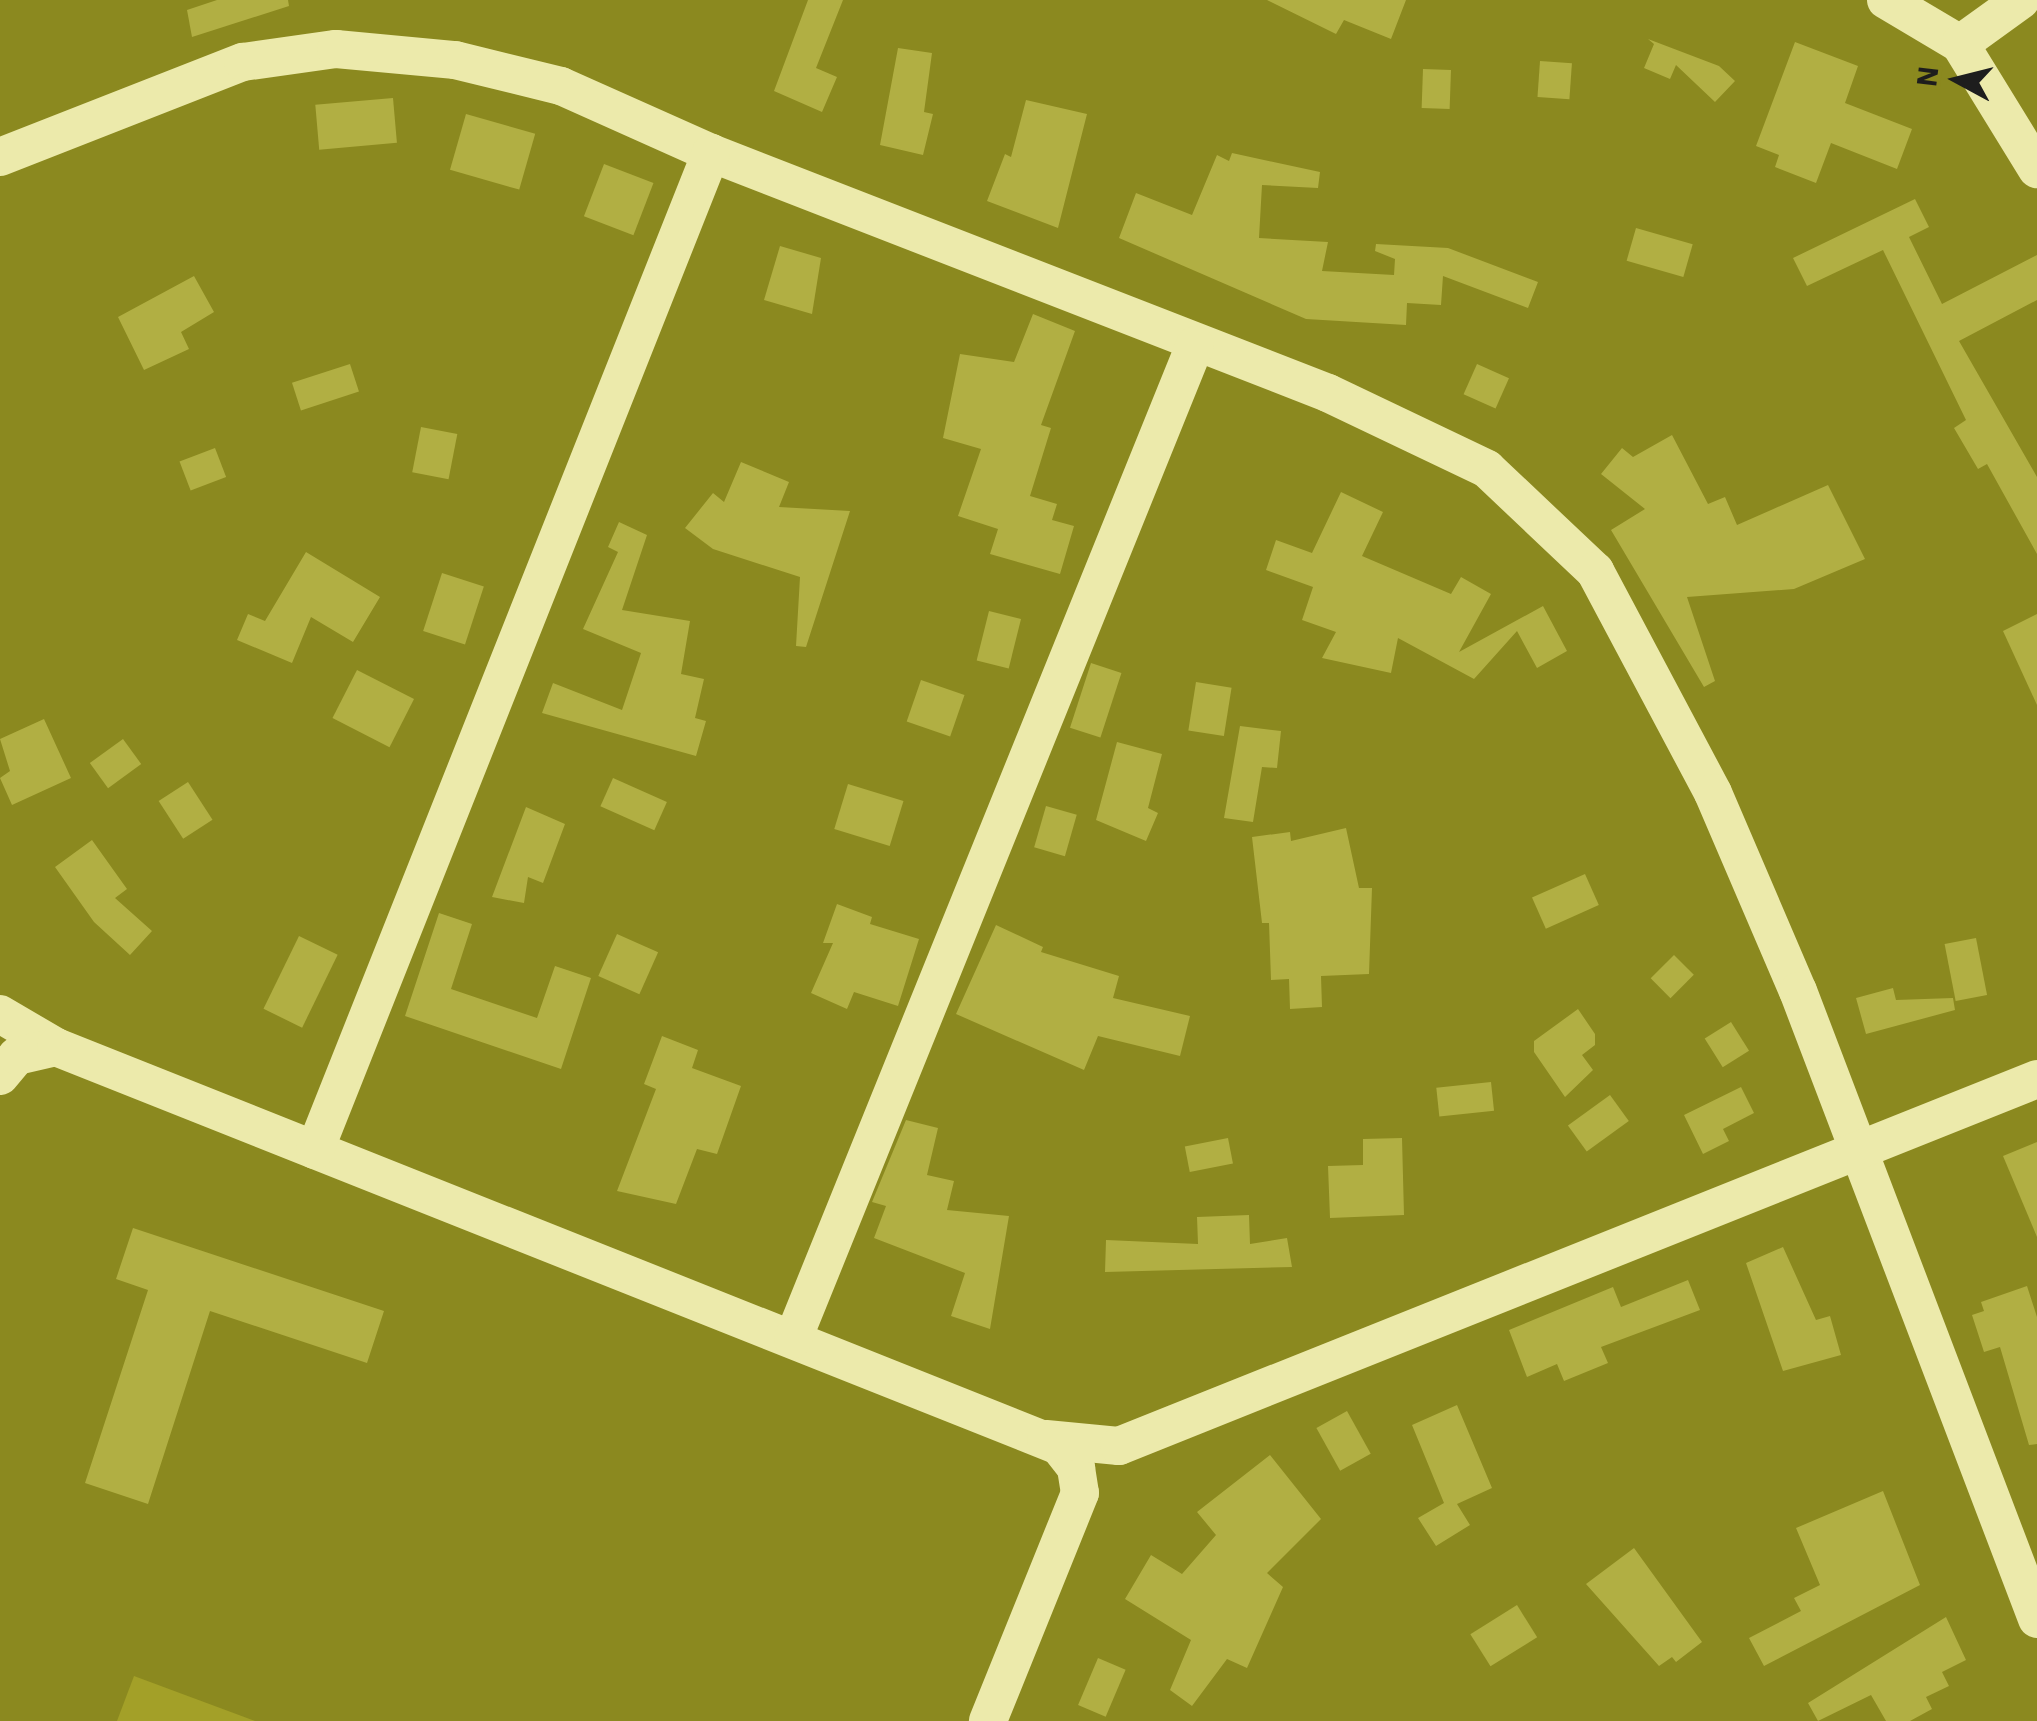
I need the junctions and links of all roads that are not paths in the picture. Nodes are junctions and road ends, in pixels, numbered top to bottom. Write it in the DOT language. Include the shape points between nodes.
graph roads {
  1 [pos="1886,0"];
  2 [pos="2021,0"];
  3 [pos="1960,44"];
  4 [pos="711,154"];
  5 [pos="0,157"];
  6 [pos="2037,170"];
  7 [pos="1195,345"];
  8 [pos="0,1014"];
  9 [pos="56,1047"];
  10 [pos="0,1076"];
  11 [pos="2037,1079"];
  12 [pos="316,1150"];
  13 [pos="1858,1152"];
  14 [pos="793,1339"];
  15 [pos="1046,1439"];
  16 [pos="1118,1446"];
  17 [pos="1080,1494"];
  18 [pos="2037,1619"];
  19 [pos="988,1721"];
  1 -- 3 [label="street"];
  2 -- 3 [label="street"];
  3 -- 6 [label="street"];
  4 -- 5 [label="street" via="561,86 455,60 336,49 244,62"];
  4 -- 7 [label="street"];
  4 -- 12 [label="street"];
  7 -- 13 [label="street" via="1328,392 1487,469 1596,571 1713,793"];
  7 -- 14 [label="street"];
  8 -- 9 [label="street"];
  9 -- 10 [label="street" via="17,1056"];
  9 -- 12 [label="street"];
  11 -- 13 [label="street"];
  12 -- 14 [label="street"];
  13 -- 16 [label="street"];
  13 -- 18 [label="street"];
  14 -- 15 [label="street"];
  15 -- 16 [label="street"];
  15 -- 17 [label="street" via="1070,1456"];
  16 -- 17 [label="street"];
  17 -- 19 [label="street"];
}
